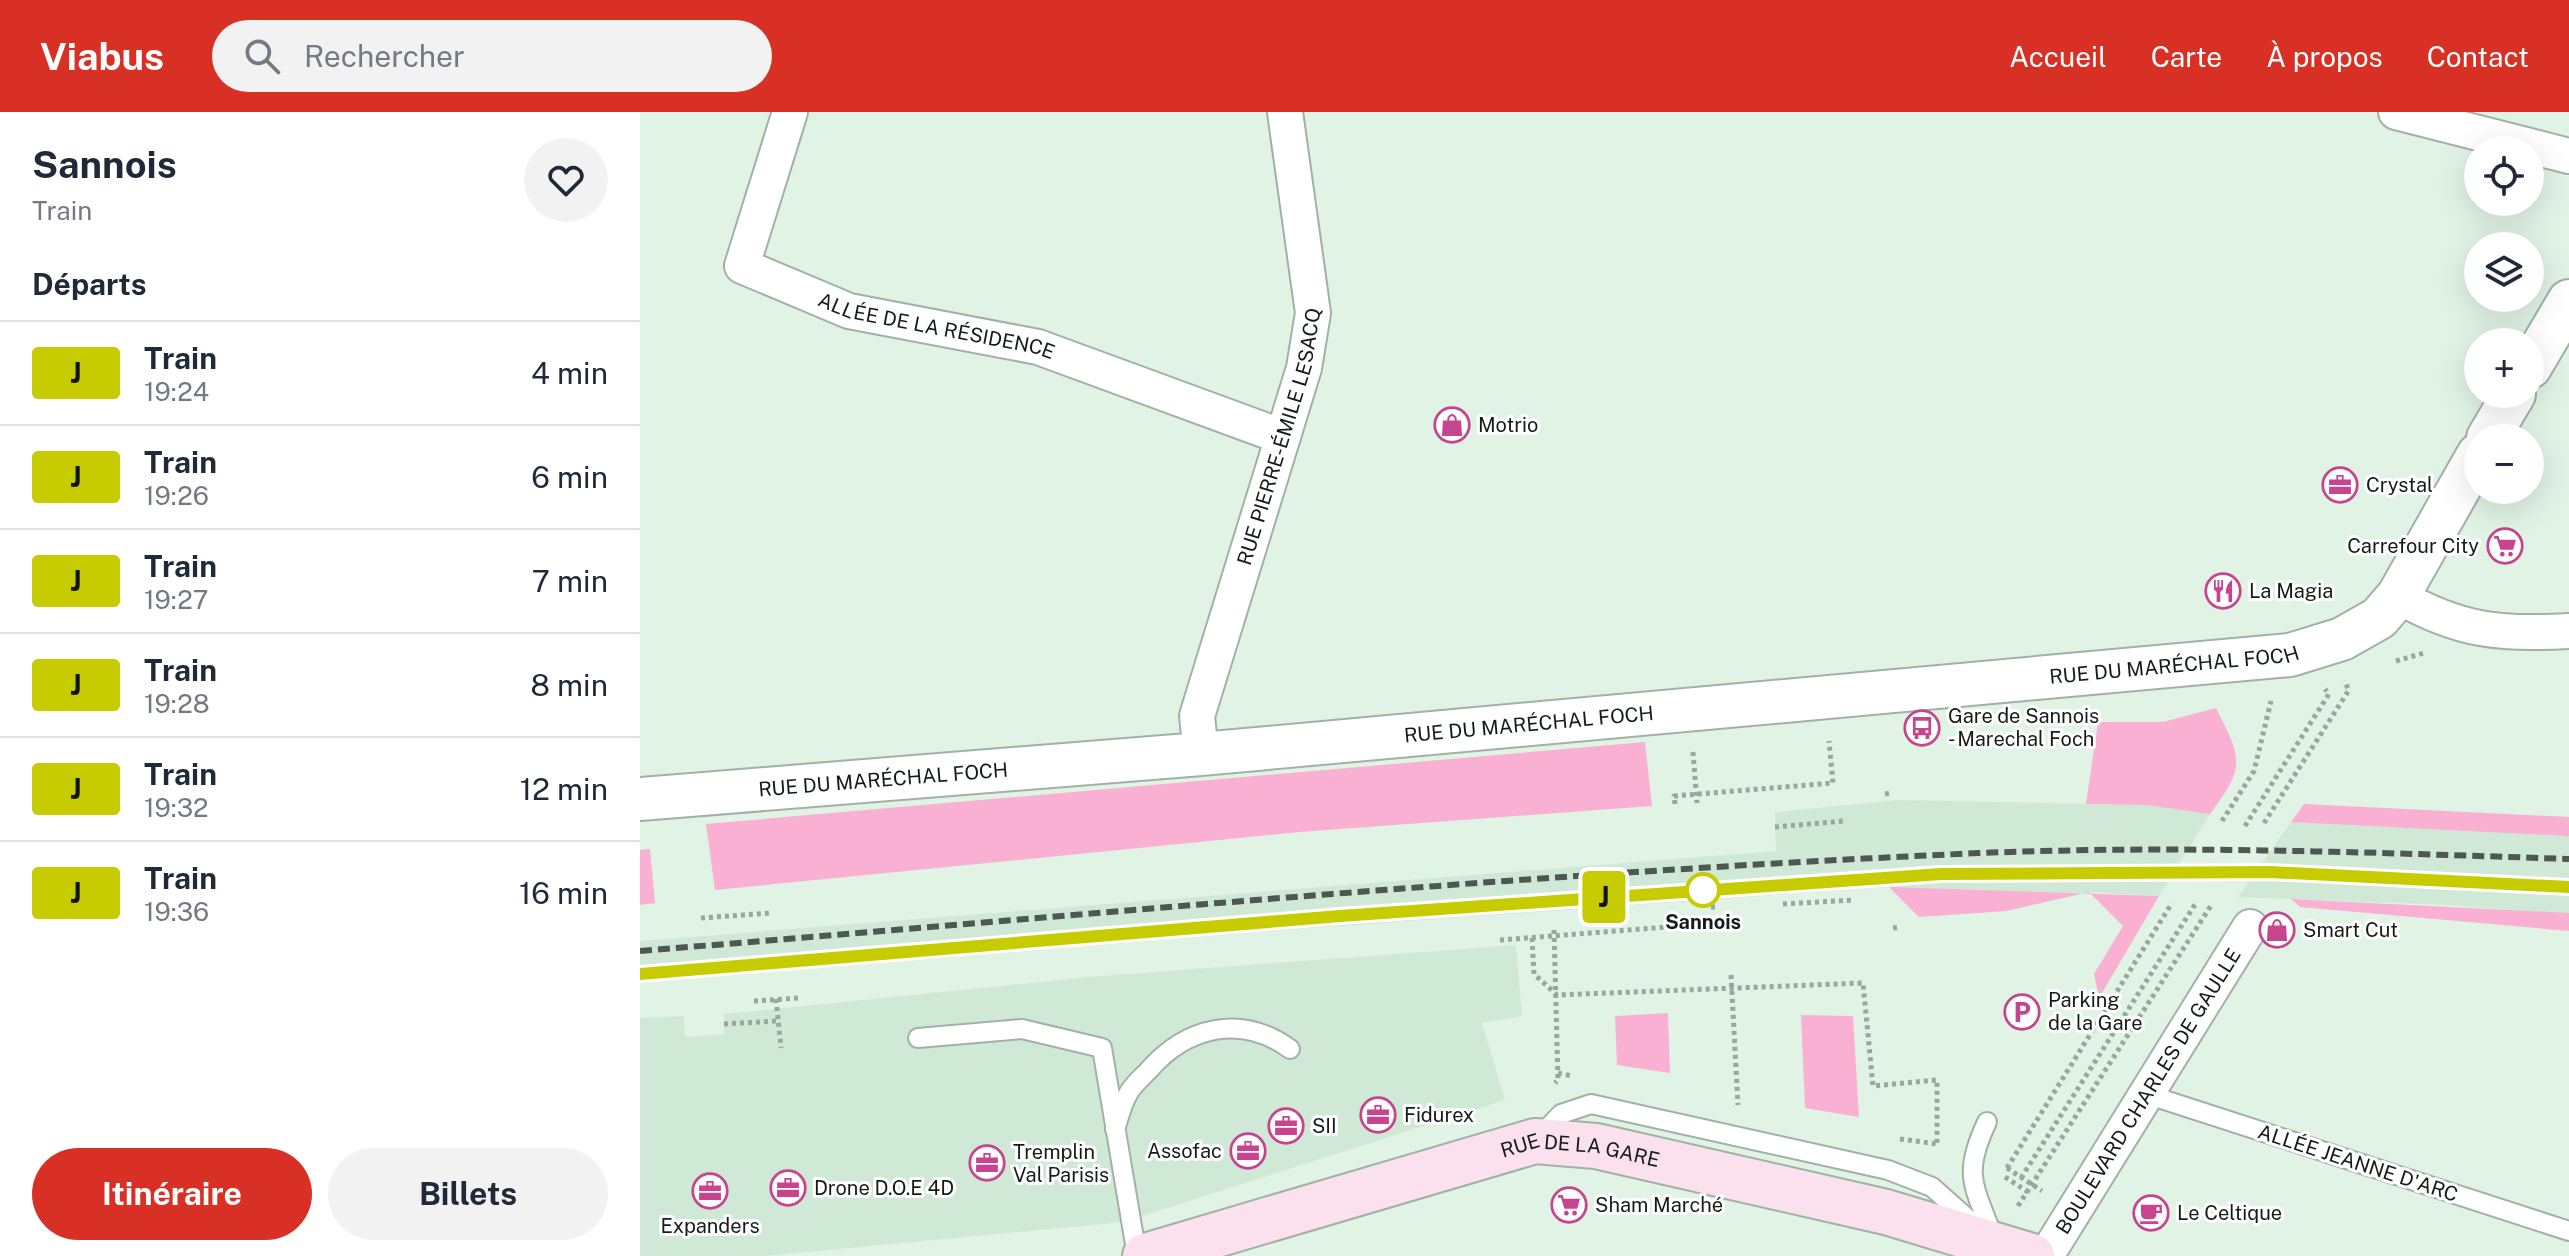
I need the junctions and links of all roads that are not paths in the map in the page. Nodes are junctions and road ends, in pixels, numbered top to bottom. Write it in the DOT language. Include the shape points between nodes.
graph roads {
  1 [pos="790,112"];
  2 [pos="1285,112"];
  3 [pos="2396,112"];
  4 [pos="2569,156"];
  5 [pos="2569,301"];
  6 [pos="2544,343"];
  7 [pos="1283,437"];
  8 [pos="2464,480"];
  9 [pos="2398,596"];
  10 [pos="2569,631"];
  11 [pos="1201,754"];
  12 [pos="640,799"];
  13 [pos="2250,927"];
  14 [pos="918,1038"];
  15 [pos="1290,1049"];
  16 [pos="2146,1094"];
  17 [pos="1987,1122"];
  18 [pos="1114,1132"];
  19 [pos="2569,1231"];
  20 [pos="2005,1252"];
  21 [pos="1155,1254"];
  22 [pos="2046,1256"];
  1 -- 7 [label="street, ALLÉE DE LA RÉSIDENCE" via="742,266 849,311 1038,347"];
  2 -- 7 [label="street, RUE PIERRE-ÉMILE LESACQ" via="1313,313 1304,368"];
  3 -- 4 [label="street"];
  5 -- 6 [label="street"];
  7 -- 11 [label="street, RUE PIERRE-ÉMILE LESACQ" via="1197,716"];
  8 -- 9 [label="street, RUE DU MARÉCHAL FOCH"];
  9 -- 10 [label="street" via="2487,632"];
  9 -- 11 [label="street, RUE DU MARÉCHAL FOCH" via="2334,662 2269,659"];
  11 -- 12 [label="street, RUE DU MARÉCHAL FOCH"];
  13 -- 16 [label="street, BOULEVARD CHARLES DE GAULLE"];
  14 -- 18 [label="lane" via="1022,1029 1102,1048"];
  15 -- 18 [label="lane" via="1248,1028 1222,1026 1198,1033 1163,1054 1128,1093"];
  16 -- 19 [label="lane, ALLÉE JEANNE D'ARC"];
  16 -- 22 [label="street, BOULEVARD CHARLES DE GAULLE"];
  17 -- 20 [label="lane" via="1970,1170"];
  18 -- 21 [label="lane" via="1131,1203"];
  20 -- 21 [label="main road, RUE DE LA GARE" via="1886,1212 1612,1150 1535,1141"];
}
